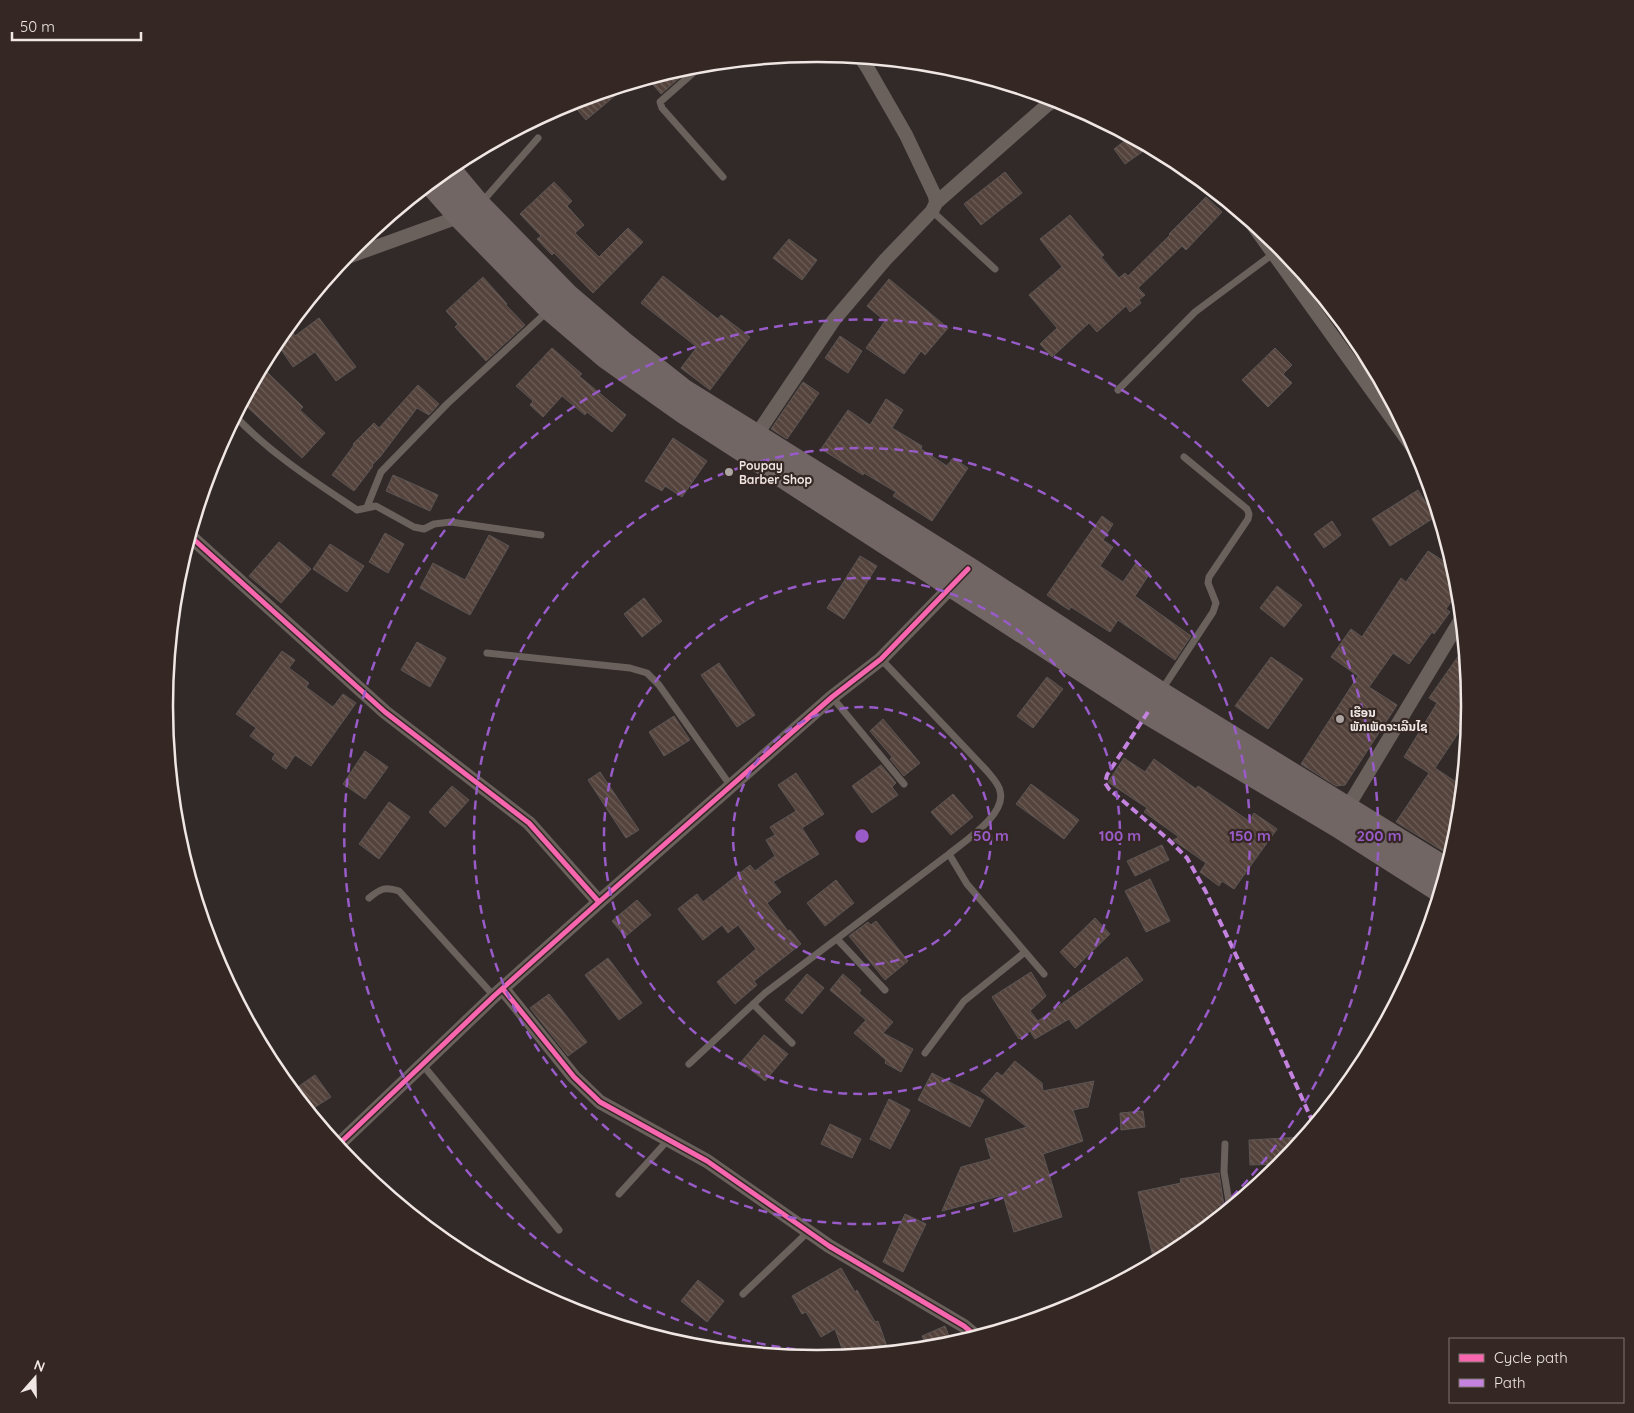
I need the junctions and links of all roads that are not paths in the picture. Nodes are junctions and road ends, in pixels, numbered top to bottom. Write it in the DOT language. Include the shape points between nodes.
graph roads {
  1 [pos="866,65"];
  2 [pos="691,75"];
  3 [pos="1047,106"];
  4 [pos="538,138"];
  5 [pos="452,176"];
  6 [pos="723,177"];
  7 [pos="437,187"];
  8 [pos="934,207"];
  9 [pos="470,211"];
  10 [pos="1271,250"];
  11 [pos="361,252"];
  12 [pos="1274,254"];
  13 [pos="995,269"];
  14 [pos="550,310"];
  15 [pos="1118,390"];
  16 [pos="240,420"];
  17 [pos="1396,424"];
  18 [pos="755,437"];
  19 [pos="1184,457"];
  20 [pos="367,507"];
  21 [pos="541,535"];
  22 [pos="195,540"];
  23 [pos="960,578"];
  24 [pos="1456,628"];
  25 [pos="487,654"];
  26 [pos="881,659"];
  27 [pos="1160,694"];
  28 [pos="832,697"];
  29 [pos="904,784"];
  30 [pos="730,785"];
  31 [pos="1342,816"];
  32 [pos="949,854"];
  33 [pos="1440,867"];
  34 [pos="1435,886"];
  35 [pos="369,898"];
  36 [pos="599,902"];
  37 [pos="837,939"];
  38 [pos="1025,952"];
  39 [pos="1044,974"];
  40 [pos="885,990"];
  41 [pos="499,992"];
  42 [pos="753,1004"];
  43 [pos="792,1043"];
  44 [pos="925,1053"];
  45 [pos="422,1064"];
  46 [pos="689,1064"];
  47 [pos="668,1140"];
  48 [pos="342,1141"];
  49 [pos="1225,1144"];
  50 [pos="619,1194"];
  51 [pos="1229,1201"];
  52 [pos="559,1230"];
  53 [pos="808,1232"];
  54 [pos="744,1294"];
  55 [pos="971,1332"];
  1 -- 8 [label="street" via="936,196"];
  2 -- 6 [label="lane" via="660,102"];
  3 -- 8 [label="street"];
  4 -- 9 [label="lane"];
  5 -- 9 [label="highway"];
  7 -- 9 [label="highway"];
  8 -- 13 [label="lane"];
  8 -- 18 [label="street" via="834,320"];
  9 -- 11 [label="street"];
  9 -- 14 [label="highway"];
  9 -- 18 [label="highway" via="622,343 683,391"];
  10 -- 12 [label="street"];
  12 -- 15 [label="lane" via="1195,312"];
  12 -- 17 [label="street"];
  14 -- 20 [label="lane" via="446,404 381,472"];
  14 -- 23 [label="highway" via="606,356 685,412"];
  16 -- 20 [label="lane" via="301,472 357,510"];
  18 -- 23 [label="highway"];
  19 -- 27 [label="lane" via="1247,508 1249,514 1209,577 1208,583 1216,603 1213,612"];
  20 -- 21 [label="lane" via="376,506 414,527 424,529 452,522"];
  22 -- 36 [label="street" via="385,712 529,823"];
  23 -- 26 [label="street"];
  23 -- 27 [label="highway"];
  23 -- 31 [label="highway" via="1148,712"];
  24 -- 31 [label="street"];
  25 -- 30 [label="lane" via="630,668 647,673"];
  26 -- 28 [label="street"];
  26 -- 32 [label="lane" via="987,771 1000,789 1002,799 996,813"];
  27 -- 31 [label="highway"];
  28 -- 29 [label="lane"];
  28 -- 30 [label="street"];
  30 -- 36 [label="street"];
  31 -- 33 [label="highway"];
  31 -- 34 [label="highway"];
  32 -- 37 [label="lane"];
  32 -- 38 [label="lane" via="967,884"];
  35 -- 41 [label="lane" via="380,889 399,891"];
  36 -- 41 [label="street"];
  37 -- 40 [label="lane"];
  37 -- 42 [label="lane"];
  38 -- 39 [label="lane"];
  38 -- 44 [label="lane" via="964,1001"];
  41 -- 45 [label="street"];
  41 -- 47 [label="street" via="600,1102"];
  42 -- 43 [label="lane"];
  42 -- 46 [label="lane"];
  45 -- 48 [label="street"];
  45 -- 52 [label="lane"];
  47 -- 50 [label="lane"];
  47 -- 53 [label="street" via="707,1162"];
  49 -- 51 [label="lane" via="1224,1172"];
  53 -- 54 [label="lane"];
  53 -- 55 [label="street"];
}
